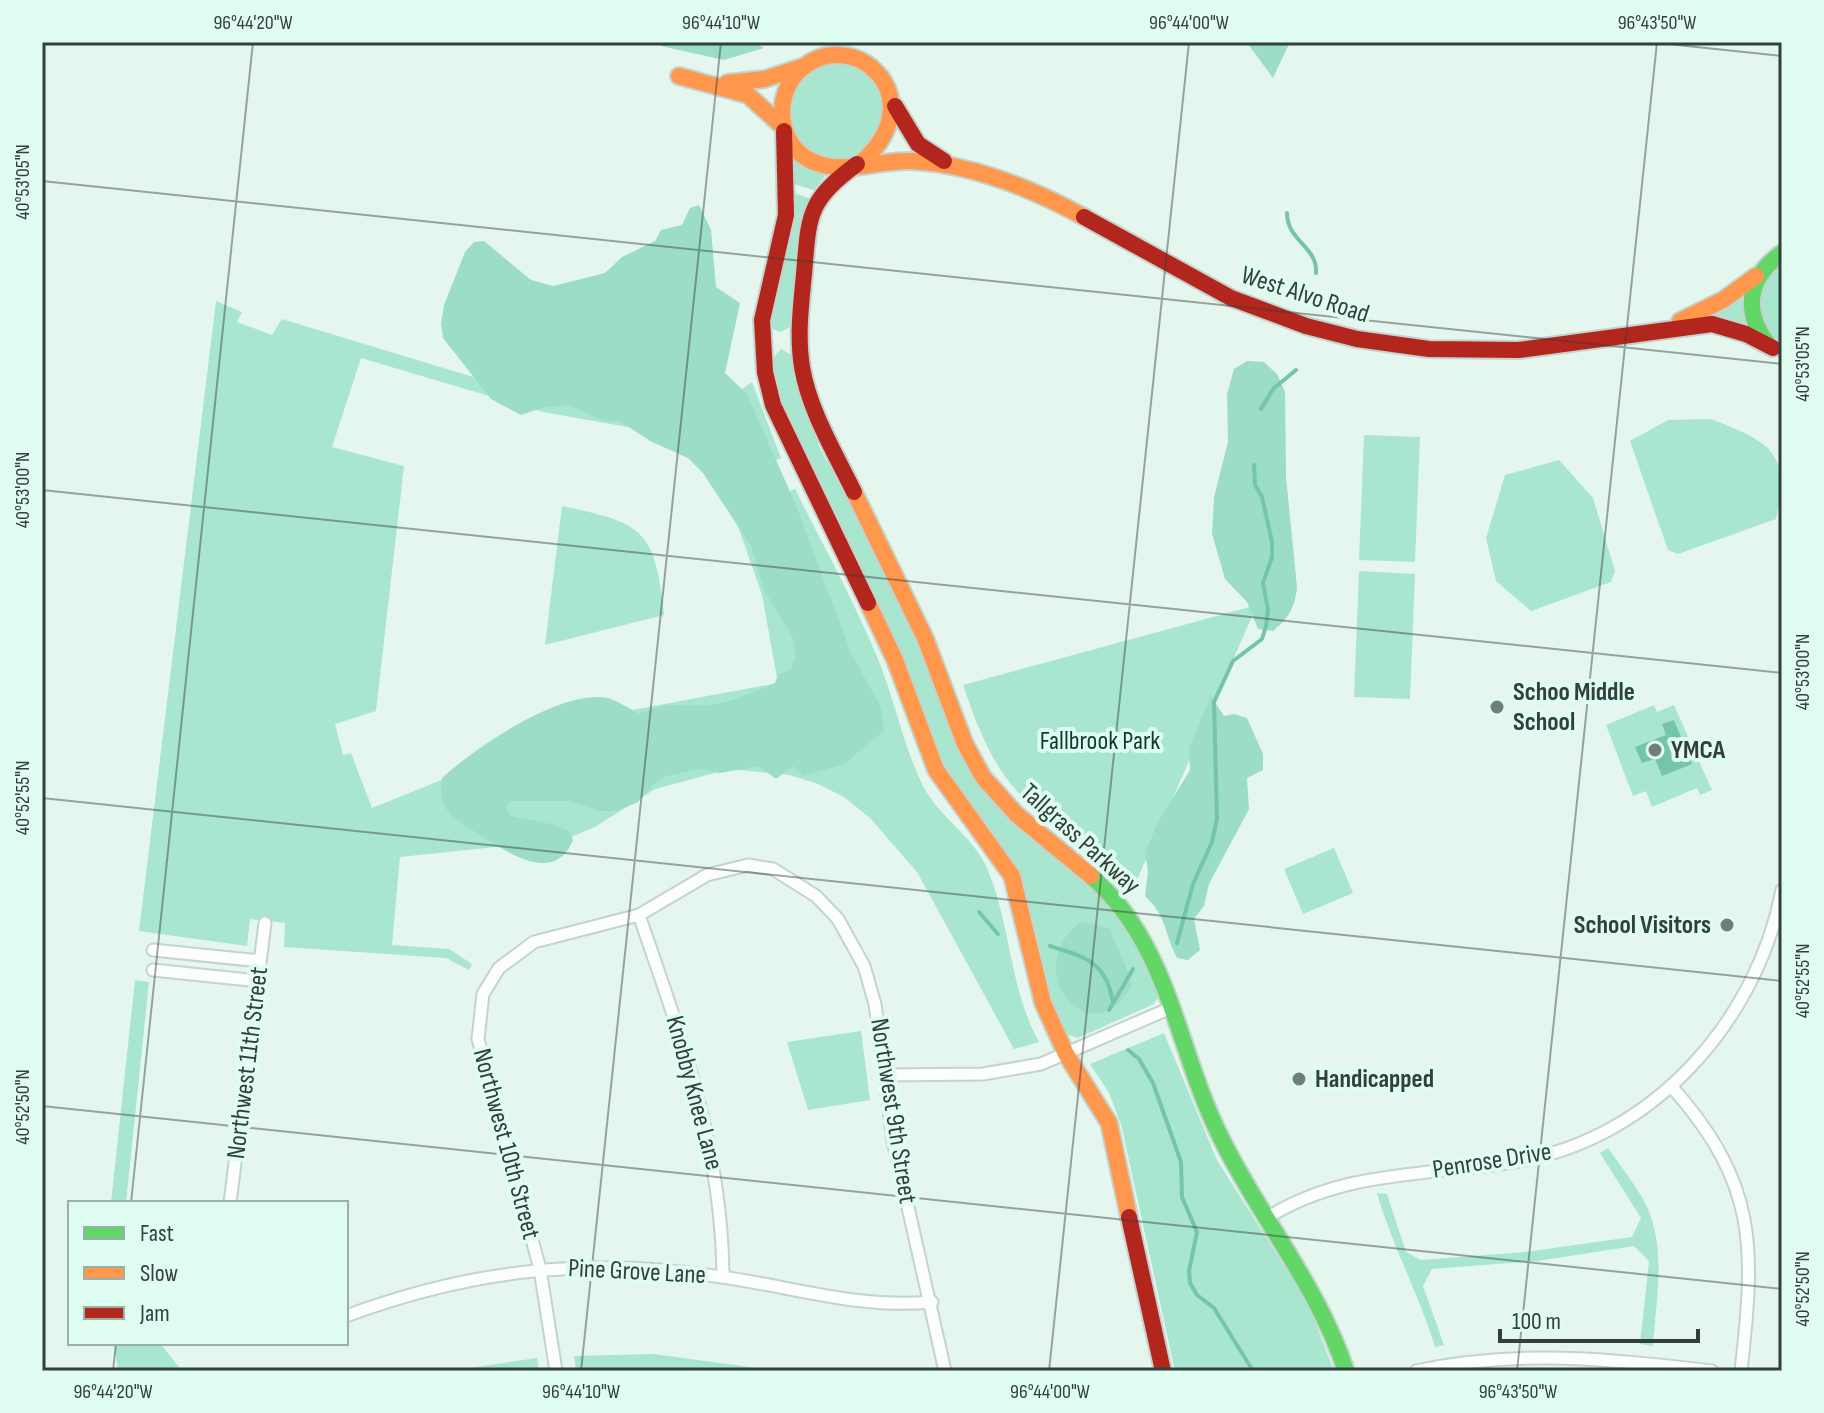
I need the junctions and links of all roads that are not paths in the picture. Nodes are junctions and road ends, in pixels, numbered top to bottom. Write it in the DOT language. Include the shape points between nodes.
graph roads {
  1 [pos="804,66"];
  2 [pos="679,76"];
  3 [pos="713,83"];
  4 [pos="892,100"];
  5 [pos="783,129"];
  6 [pos="860,163"];
  7 [pos="968,170"];
  8 [pos="1782,253"];
  9 [pos="1757,275"];
  10 [pos="1654,329"];
  11 [pos="1777,351"];
  12 [pos="1782,890"];
  13 [pos="639,915"];
  14 [pos="265,923"];
  15 [pos="153,950"];
  16 [pos="260,961"];
  17 [pos="153,970"];
  18 [pos="258,981"];
  19 [pos="1173,1007"];
  20 [pos="1066,1054"];
  21 [pos="886,1075"];
  22 [pos="1671,1086"];
  23 [pos="230,1201"];
  24 [pos="1267,1218"];
  25 [pos="540,1269"];
  26 [pos="723,1277"];
  27 [pos="932,1302"];
  28 [pos="348,1315"];
  29 [pos="1548,1356"];
  30 [pos="556,1371"];
  31 [pos="945,1371"];
  32 [pos="1163,1371"];
  33 [pos="1346,1371"];
  34 [pos="1416,1371"];
  35 [pos="1548,1371"];
  36 [pos="1712,1371"];
  37 [pos="1741,1371"];
  1 -- 3 [label="street" via="765,79"];
  1 -- 4 [label="street" via="826,57 851,57 882,77"];
  1 -- 5 [label="street" via="784,93"];
  2 -- 3 [label="street"];
  3 -- 5 [label="street" via="748,95"];
  4 -- 6 [label="street" via="888,136"];
  4 -- 7 [label="street, West Alvo Road" via="918,144"];
  5 -- 6 [label="street" via="794,148 812,162 834,168"];
  5 -- 20 [label="street" via="786,215 762,320 771,396 895,660 936,770 1012,876 1043,1003"];
  6 -- 7 [label="street, West Alvo Road" via="910,161"];
  6 -- 19 [label="street, Tallgrass Parkway" via="826,187 809,220 799,331 810,397 925,636 978,769 1019,819 1087,870 1116,900 1155,961"];
  7 -- 10 [label="street, West Alvo Road" via="1077,211 1184,275 1251,307 1354,338 1500,352"];
  8 -- 9 [label="street, West Alvo Road"];
  9 -- 10 [label="street, West Alvo Road" via="1696,315"];
  9 -- 11 [label="street" via="1750,297 1752,320"];
  10 -- 11 [label="street, West Alvo Road" via="1724,326"];
  12 -- 22 [label="street, Penrose Drive" via="1769,942 1749,989 1705,1053"];
  13 -- 21 [label="street, Northwest 9th Street" via="727,868 761,866 791,877 838,919 858,952 875,1004"];
  13 -- 25 [label="street, Northwest 10th Street" via="534,942 499,968 480,1004 478,1039"];
  13 -- 26 [label="street, Knobby Knee Lane" via="696,1079 722,1210"];
  14 -- 16 [label="street, Northwest 11th Street"];
  15 -- 16 [label="street"];
  16 -- 18 [label="street, Northwest 11th Street"];
  17 -- 18 [label="street"];
  18 -- 23 [label="street, Northwest 11th Street"];
  19 -- 20 [label="street"];
  19 -- 24 [label="street, Tallgrass Parkway" via="1191,1069 1220,1137"];
  20 -- 21 [label="street" via="983,1074"];
  20 -- 32 [label="street" via="1109,1123"];
  21 -- 27 [label="street, Northwest 9th Street" via="893,1141"];
  22 -- 24 [label="street, Penrose Drive" via="1597,1136 1565,1149 1522,1161 1348,1183 1298,1200"];
  22 -- 37 [label="street" via="1725,1158 1746,1221 1749,1279"];
  24 -- 33 [label="street, Tallgrass Parkway" via="1318,1298"];
  25 -- 26 [label="street, Pine Grove Lane" via="636,1268"];
  25 -- 28 [label="street, Pine Grove Lane" via="455,1281"];
  25 -- 30 [label="street, Northwest 10th Street"];
  26 -- 27 [label="street, Pine Grove Lane" via="854,1303"];
  27 -- 31 [label="street, Northwest 9th Street"];
  29 -- 34 [label="street" via="1466,1361"];
  29 -- 35 [label="street"];
  29 -- 36 [label="street"];
}
